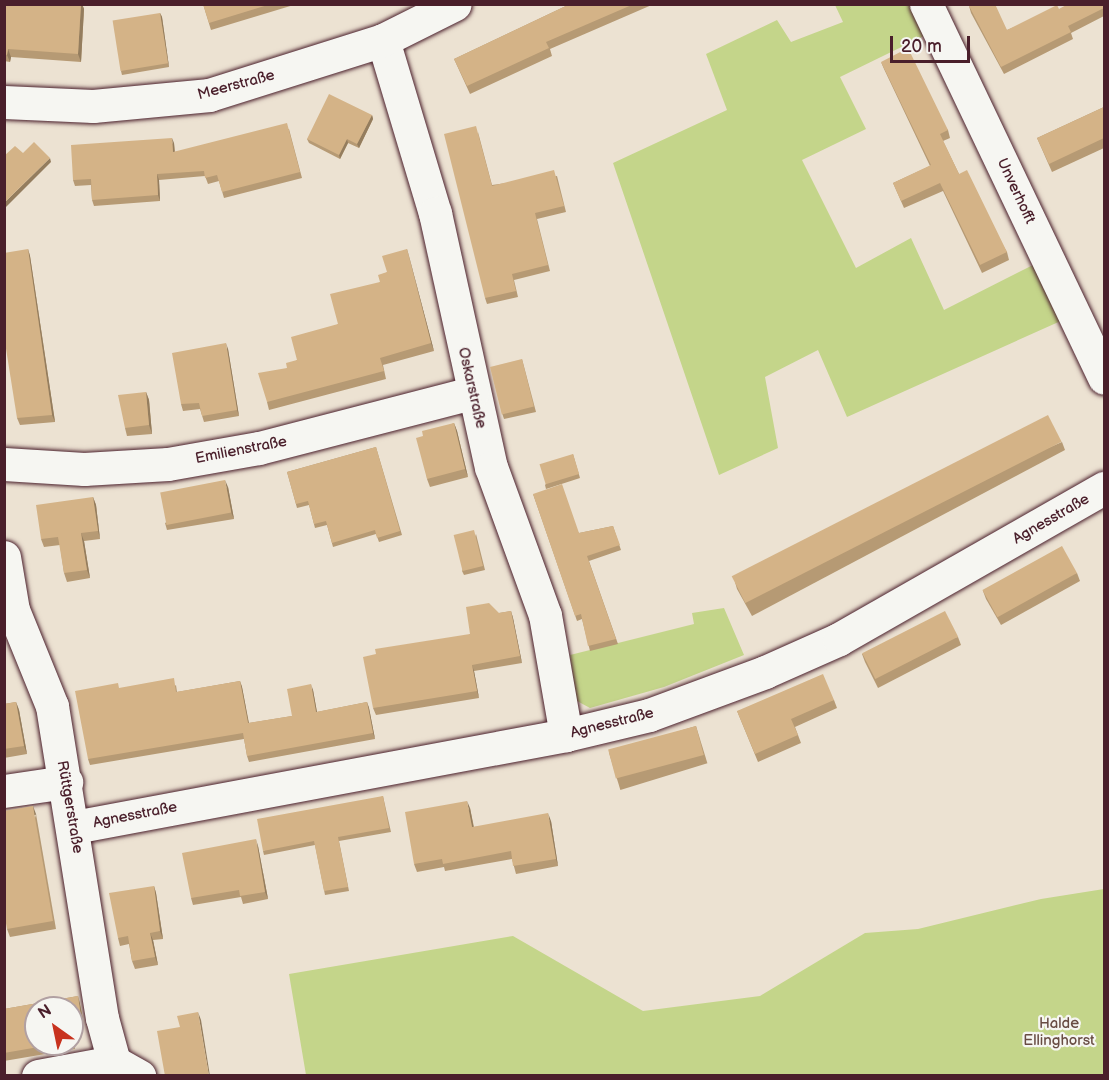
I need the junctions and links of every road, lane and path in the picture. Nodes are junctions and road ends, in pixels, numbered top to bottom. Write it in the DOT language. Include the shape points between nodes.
graph roads {
  1 [pos="455,4"];
  2 [pos="926,4"];
  3 [pos="382,40"];
  4 [pos="4,102"];
  5 [pos="1104,378"];
  6 [pos="472,393"];
  7 [pos="4,464"];
  8 [pos="1104,488"];
  9 [pos="4,558"];
  10 [pos="567,735"];
  11 [pos="66,782"];
  12 [pos="4,791"];
  13 [pos="74,827"];
  14 [pos="120,1071"];
  15 [pos="38,1076"];
  1 -- 3 [label="street, Meerstraße"];
  2 -- 5 [label="street, Unverhofft"];
  3 -- 4 [label="street, Meerstraße" via="209,95 93,106"];
  3 -- 6 [label="street, Oskarstraße" via="435,213"];
  6 -- 7 [label="street, Emilienstraße" via="259,448 168,464 84,469"];
  6 -- 10 [label="street, Oskarstraße" via="491,467 545,615"];
  8 -- 10 [label="street, Agnesstraße" via="839,639 765,672 649,715"];
  9 -- 11 [label="street, Rüttgerstraße" via="13,610 52,706"];
  10 -- 13 [label="street, Agnesstraße"];
  11 -- 12 [label="street"];
  11 -- 13 [label="street, Rüttgerstraße"];
  13 -- 14 [label="street, Rüttgerstraße" via="102,1018"];
  14 -- 15 [label="street, Rüttgerstraße"];
}
